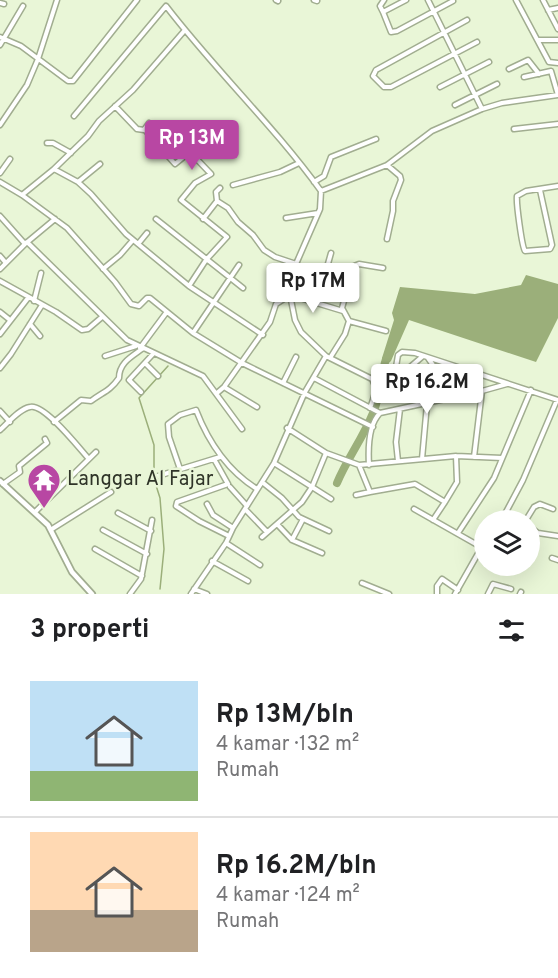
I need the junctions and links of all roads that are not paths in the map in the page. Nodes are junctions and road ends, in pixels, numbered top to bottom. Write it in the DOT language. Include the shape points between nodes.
graph roads {
  1 [pos="57,0"];
  2 [pos="136,0"];
  3 [pos="163,0"];
  4 [pos="384,0"];
  5 [pos="406,0"];
  6 [pos="428,0"];
  7 [pos="516,0"];
  8 [pos="543,0"];
  9 [pos="453,1"];
  10 [pos="23,6"];
  11 [pos="166,6"];
  12 [pos="558,8"];
  13 [pos="433,10"];
  14 [pos="548,10"];
  15 [pos="383,12"];
  16 [pos="467,20"];
  17 [pos="558,29"];
  18 [pos="184,30"];
  19 [pos="444,32"];
  20 [pos="2,38"];
  21 [pos="538,40"];
  22 [pos="558,40"];
  23 [pos="477,42"];
  24 [pos="0,45"];
  25 [pos="454,53"];
  26 [pos="38,59"];
  27 [pos="489,62"];
  28 [pos="558,63"];
  29 [pos="509,69"];
  30 [pos="465,74"];
  31 [pos="539,74"];
  32 [pos="525,78"];
  33 [pos="497,84"];
  34 [pos="440,87"];
  35 [pos="475,95"];
  36 [pos="558,95"];
  37 [pos="455,105"];
  38 [pos="115,106"];
  39 [pos="482,109"];
  40 [pos="74,116"];
  41 [pos="149,123"];
  42 [pos="558,124"];
  43 [pos="0,125"];
  44 [pos="514,129"];
  45 [pos="145,130"];
  46 [pos="376,139"];
  47 [pos="202,142"];
  48 [pos="48,143"];
  49 [pos="190,152"];
  50 [pos="71,154"];
  51 [pos="10,159"];
  52 [pos="299,163"];
  53 [pos="100,164"];
  54 [pos="387,165"];
  55 [pos="54,169"];
  56 [pos="0,173"];
  57 [pos="0,182"];
  58 [pos="78,182"];
  59 [pos="315,182"];
  60 [pos="233,185"];
  61 [pos="558,186"];
  62 [pos="220,188"];
  63 [pos="540,190"];
  64 [pos="321,191"];
  65 [pos="22,195"];
  66 [pos="217,201"];
  67 [pos="319,213"];
  68 [pos="0,216"];
  69 [pos="286,218"];
  70 [pos="55,219"];
  71 [pos="156,219"];
  72 [pos="203,219"];
  73 [pos="558,230"];
  74 [pos="550,232"];
  75 [pos="147,233"];
  76 [pos="387,239"];
  77 [pos="133,240"];
  78 [pos="26,243"];
  79 [pos="138,244"];
  80 [pos="331,253"];
  81 [pos="0,256"];
  82 [pos="206,260"];
  83 [pos="6,263"];
  84 [pos="296,264"];
  85 [pos="239,265"];
  86 [pos="103,268"];
  87 [pos="382,268"];
  88 [pos="0,269"];
  89 [pos="41,273"];
  90 [pos="229,278"];
  91 [pos="0,282"];
  92 [pos="189,286"];
  93 [pos="243,288"];
  94 [pos="290,295"];
  95 [pos="28,298"];
  96 [pos="34,301"];
  97 [pos="317,303"];
  98 [pos="213,304"];
  99 [pos="42,305"];
  100 [pos="343,311"];
  101 [pos="0,312"];
  102 [pos="166,313"];
  103 [pos="102,317"];
  104 [pos="10,320"];
  105 [pos="349,321"];
  106 [pos="30,324"];
  107 [pos="386,331"];
  108 [pos="192,333"];
  109 [pos="0,334"];
  110 [pos="262,335"];
  111 [pos="40,336"];
  112 [pos="140,347"];
  113 [pos="153,354"];
  114 [pos="105,356"];
  115 [pos="296,357"];
  116 [pos="328,357"];
  117 [pos="425,357"];
  118 [pos="145,363"];
  119 [pos="242,363"];
  120 [pos="0,367"];
  121 [pos="402,374"];
  122 [pos="158,376"];
  123 [pos="314,378"];
  124 [pos="283,383"];
  125 [pos="507,384"];
  126 [pos="224,387"];
  127 [pos="531,390"];
  128 [pos="482,391"];
  129 [pos="141,392"];
  130 [pos="305,392"];
  131 [pos="217,393"];
  132 [pos="455,397"];
  133 [pos="557,400"];
  134 [pos="426,404"];
  135 [pos="257,407"];
  136 [pos="370,408"];
  137 [pos="400,409"];
  138 [pos="0,411"];
  139 [pos="379,412"];
  140 [pos="10,422"];
  141 [pos="54,422"];
  142 [pos="373,427"];
  143 [pos="287,428"];
  144 [pos="242,429"];
  145 [pos="0,430"];
  146 [pos="45,439"];
  147 [pos="96,452"];
  148 [pos="326,453"];
  149 [pos="456,456"];
  150 [pos="220,457"];
  151 [pos="474,457"];
  152 [pos="502,458"];
  153 [pos="89,459"];
  154 [pos="214,459"];
  155 [pos="422,459"];
  156 [pos="398,460"];
  157 [pos="273,463"];
  158 [pos="359,465"];
  159 [pos="369,465"];
  160 [pos="180,469"];
  161 [pos="158,476"];
  162 [pos="262,482"];
  163 [pos="1,483"];
  164 [pos="312,487"];
  165 [pos="230,488"];
  166 [pos="257,489"];
  167 [pos="111,492"];
  168 [pos="370,492"];
  169 [pos="356,495"];
  170 [pos="330,499"];
  171 [pos="445,502"];
  172 [pos="207,504"];
  173 [pos="246,508"];
  174 [pos="414,509"];
  175 [pos="553,509"];
  176 [pos="507,510"];
  177 [pos="533,510"];
  178 [pos="294,511"];
  179 [pos="35,512"];
  180 [pos="118,513"];
  181 [pos="303,519"];
  182 [pos="152,520"];
  183 [pos="433,520"];
  184 [pos="278,524"];
  185 [pos="233,528"];
  186 [pos="52,530"];
  187 [pos="103,530"];
  188 [pos="151,531"];
  189 [pos="329,531"];
  190 [pos="267,532"];
  191 [pos="458,533"];
  192 [pos="540,533"];
  193 [pos="229,536"];
  194 [pos="558,536"];
  195 [pos="262,537"];
  196 [pos="292,540"];
  197 [pos="474,541"];
  198 [pos="226,543"];
  199 [pos="95,549"];
  200 [pos="322,553"];
  201 [pos="147,554"];
  202 [pos="552,558"];
  203 [pos="558,560"];
  204 [pos="212,561"];
  205 [pos="474,562"];
  206 [pos="260,565"];
  207 [pos="142,576"];
  208 [pos="248,581"];
  209 [pos="362,583"];
  210 [pos="511,589"];
  211 [pos="193,592"];
  212 [pos="457,592"];
  213 [pos="92,594"];
  214 [pos="130,594"];
  215 [pos="207,594"];
  216 [pos="389,594"];
  217 [pos="437,594"];
  218 [pos="488,594"];
  1 -- 26 [label="street"];
  2 -- 26 [label="street" via="72,81"];
  3 -- 11 [label="street"];
  4 -- 15 [label="street" via="380,6"];
  5 -- 15 [label="street"];
  6 -- 13 [label="street"];
  7 -- 21 [label="street"];
  8 -- 14 [label="street"];
  9 -- 13 [label="street"];
  10 -- 20 [label="street"];
  11 -- 18 [label="street"];
  11 -- 40 [label="street"];
  12 -- 14 [label="street"];
  13 -- 15 [label="street" via="393,32"];
  13 -- 19 [label="street"];
  14 -- 17 [label="street"];
  16 -- 19 [label="street"];
  18 -- 38 [label="street"];
  18 -- 52 [label="street"];
  19 -- 25 [label="street"];
  19 -- 25 [label="street" via="376,70 373,76 384,87 391,87"];
  20 -- 24 [label="street"];
  20 -- 26 [label="street"];
  21 -- 22 [label="street"];
  21 -- 28 [label="street" via="549,62"];
  23 -- 25 [label="street"];
  25 -- 30 [label="street"];
  26 -- 43 [label="street" via="27,85"];
  27 -- 30 [label="street"];
  29 -- 31 [label="street" via="528,60"];
  30 -- 34 [label="street"];
  30 -- 35 [label="street"];
  31 -- 32 [label="street"];
  31 -- 36 [label="street" via="551,71"];
  33 -- 35 [label="street"];
  35 -- 37 [label="street"];
  35 -- 39 [label="street"];
  36 -- 39 [label="street"];
  38 -- 45 [label="street" via="137,129"];
  38 -- 50 [label="street"];
  39 -- 54 [label="street" via="432,131"];
  41 -- 45 [label="street"];
  42 -- 44 [label="street"];
  45 -- 49 [label="street" via="175,164"];
  46 -- 59 [label="street" via="331,157 324,176"];
  47 -- 49 [label="street"];
  48 -- 50 [label="street"];
  49 -- 72 [label="street" via="211,174 195,183 181,200"];
  50 -- 55 [label="street"];
  51 -- 56 [label="street"];
  52 -- 59 [label="street"];
  52 -- 60 [label="street"];
  53 -- 58 [label="street"];
  54 -- 64 [label="street"];
  54 -- 76 [label="street" via="401,178"];
  55 -- 58 [label="street"];
  55 -- 65 [label="street"];
  57 -- 65 [label="street"];
  58 -- 77 [label="street"];
  59 -- 64 [label="street"];
  61 -- 63 [label="street"];
  62 -- 66 [label="street"];
  63 -- 74 [label="street"];
  63 -- 74 [label="street" via="526,191 517,197 523,250 552,248"];
  64 -- 67 [label="street"];
  65 -- 70 [label="street"];
  66 -- 72 [label="street"];
  66 -- 84 [label="street" via="264,249"];
  67 -- 69 [label="street"];
  67 -- 84 [label="street"];
  68 -- 78 [label="street"];
  70 -- 78 [label="street"];
  70 -- 86 [label="street"];
  71 -- 82 [label="street"];
  72 -- 82 [label="street" via="227,237"];
  73 -- 74 [label="street"];
  75 -- 79 [label="street"];
  77 -- 79 [label="street"];
  77 -- 86 [label="street"];
  78 -- 83 [label="street"];
  78 -- 103 [label="street"];
  79 -- 92 [label="street"];
  80 -- 97 [label="street"];
  81 -- 83 [label="street"];
  82 -- 90 [label="street"];
  82 -- 92 [label="street"];
  83 -- 88 [label="street"];
  84 -- 94 [label="street"];
  85 -- 90 [label="street"];
  86 -- 102 [label="street" via="131,304 140,306 150,298"];
  87 -- 100 [label="street" via="354,266"];
  89 -- 96 [label="street"];
  90 -- 93 [label="street"];
  90 -- 98 [label="street"];
  91 -- 95 [label="street"];
  92 -- 98 [label="street"];
  94 -- 97 [label="street"];
  94 -- 110 [label="street" via="276,304"];
  94 -- 116 [label="street" via="301,332"];
  95 -- 96 [label="street"];
  95 -- 104 [label="street"];
  96 -- 99 [label="street"];
  97 -- 100 [label="street"];
  98 -- 108 [label="street"];
  98 -- 110 [label="street"];
  99 -- 103 [label="street" via="82,330"];
  99 -- 106 [label="street"];
  100 -- 105 [label="street"];
  101 -- 104 [label="street"];
  102 -- 108 [label="street"];
  102 -- 112 [label="street"];
  103 -- 112 [label="street"];
  104 -- 109 [label="street"];
  105 -- 107 [label="street"];
  105 -- 116 [label="street" via="345,334"];
  106 -- 111 [label="street"];
  106 -- 120 [label="street"];
  108 -- 119 [label="street"];
  110 -- 119 [label="street"];
  112 -- 113 [label="street"];
  112 -- 114 [label="street"];
  112 -- 141 [label="street" via="104,394 91,401 81,400"];
  113 -- 118 [label="street"];
  113 -- 131 [label="street" via="203,376"];
  115 -- 124 [label="street"];
  116 -- 123 [label="street"];
  116 -- 136 [label="street" via="372,379 376,393"];
  117 -- 121 [label="street"];
  117 -- 121 [label="street" via="407,352 398,355 396,367"];
  117 -- 125 [label="street"];
  117 -- 132 [label="street"];
  118 -- 122 [label="street"];
  118 -- 129 [label="street" via="129,380"];
  119 -- 124 [label="street"];
  119 -- 126 [label="street"];
  121 -- 134 [label="street"];
  123 -- 130 [label="street"];
  123 -- 136 [label="street"];
  124 -- 130 [label="street"];
  125 -- 127 [label="street"];
  125 -- 128 [label="street"];
  126 -- 131 [label="street"];
  126 -- 135 [label="street"];
  127 -- 133 [label="street"];
  127 -- 152 [label="street"];
  128 -- 132 [label="street"];
  128 -- 151 [label="street"];
  130 -- 142 [label="street"];
  130 -- 143 [label="street"];
  131 -- 144 [label="street"];
  132 -- 134 [label="street"];
  133 -- 176 [label="street"];
  134 -- 137 [label="street"];
  134 -- 155 [label="street"];
  136 -- 139 [label="street"];
  137 -- 139 [label="street"];
  137 -- 156 [label="street"];
  138 -- 140 [label="street"];
  139 -- 142 [label="street"];
  140 -- 141 [label="street" via="31,406 48,414"];
  140 -- 145 [label="street"];
  141 -- 153 [label="street"];
  142 -- 159 [label="street"];
  143 -- 148 [label="street"];
  143 -- 157 [label="street"];
  146 -- 163 [label="street" via="47,443 19,466 20,472"];
  147 -- 153 [label="street"];
  148 -- 158 [label="street"];
  148 -- 164 [label="street"];
  149 -- 151 [label="street"];
  149 -- 155 [label="street"];
  149 -- 171 [label="street" via="457,482"];
  150 -- 154 [label="street"];
  150 -- 160 [label="street" via="196,410 168,424"];
  150 -- 166 [label="street"];
  151 -- 152 [label="street"];
  152 -- 191 [label="street" via="494,478"];
  153 -- 179 [label="street"];
  154 -- 160 [label="street"];
  154 -- 193 [label="street" via="228,484 177,502 176,506"];
  155 -- 156 [label="street"];
  156 -- 159 [label="street"];
  157 -- 162 [label="street"];
  157 -- 164 [label="street"];
  158 -- 159 [label="street"];
  158 -- 168 [label="street"];
  160 -- 161 [label="street"];
  162 -- 166 [label="street"];
  162 -- 178 [label="street"];
  163 -- 179 [label="street"];
  164 -- 170 [label="street"];
  164 -- 178 [label="street"];
  165 -- 173 [label="street"];
  166 -- 173 [label="street"];
  167 -- 186 [label="street"];
  168 -- 169 [label="street"];
  168 -- 171 [label="street" via="415,484"];
  171 -- 183 [label="street"];
  172 -- 185 [label="street" via="213,514"];
  173 -- 185 [label="street"];
  173 -- 190 [label="street"];
  174 -- 183 [label="street"];
  175 -- 177 [label="street" via="540,504"];
  178 -- 181 [label="street"];
  178 -- 184 [label="street"];
  179 -- 186 [label="street"];
  180 -- 188 [label="street"];
  181 -- 189 [label="street"];
  181 -- 196 [label="street"];
  182 -- 188 [label="street"];
  183 -- 191 [label="street"];
  184 -- 190 [label="street"];
  184 -- 196 [label="street"];
  185 -- 193 [label="street"];
  186 -- 213 [label="street" via="72,572"];
  187 -- 201 [label="street"];
  188 -- 201 [label="street"];
  190 -- 195 [label="street"];
  191 -- 197 [label="street"];
  192 -- 194 [label="street"];
  193 -- 198 [label="street"];
  196 -- 200 [label="street"];
  198 -- 204 [label="street"];
  198 -- 206 [label="street"];
  199 -- 207 [label="street"];
  201 -- 207 [label="street"];
  202 -- 203 [label="street"];
  204 -- 208 [label="street"];
  204 -- 211 [label="street"];
  205 -- 212 [label="street"];
  207 -- 214 [label="street"];
  209 -- 216 [label="street"];
  210 -- 218 [label="street" via="493,584"];
  211 -- 215 [label="street"];
  212 -- 217 [label="street" via="442,579"];
}
